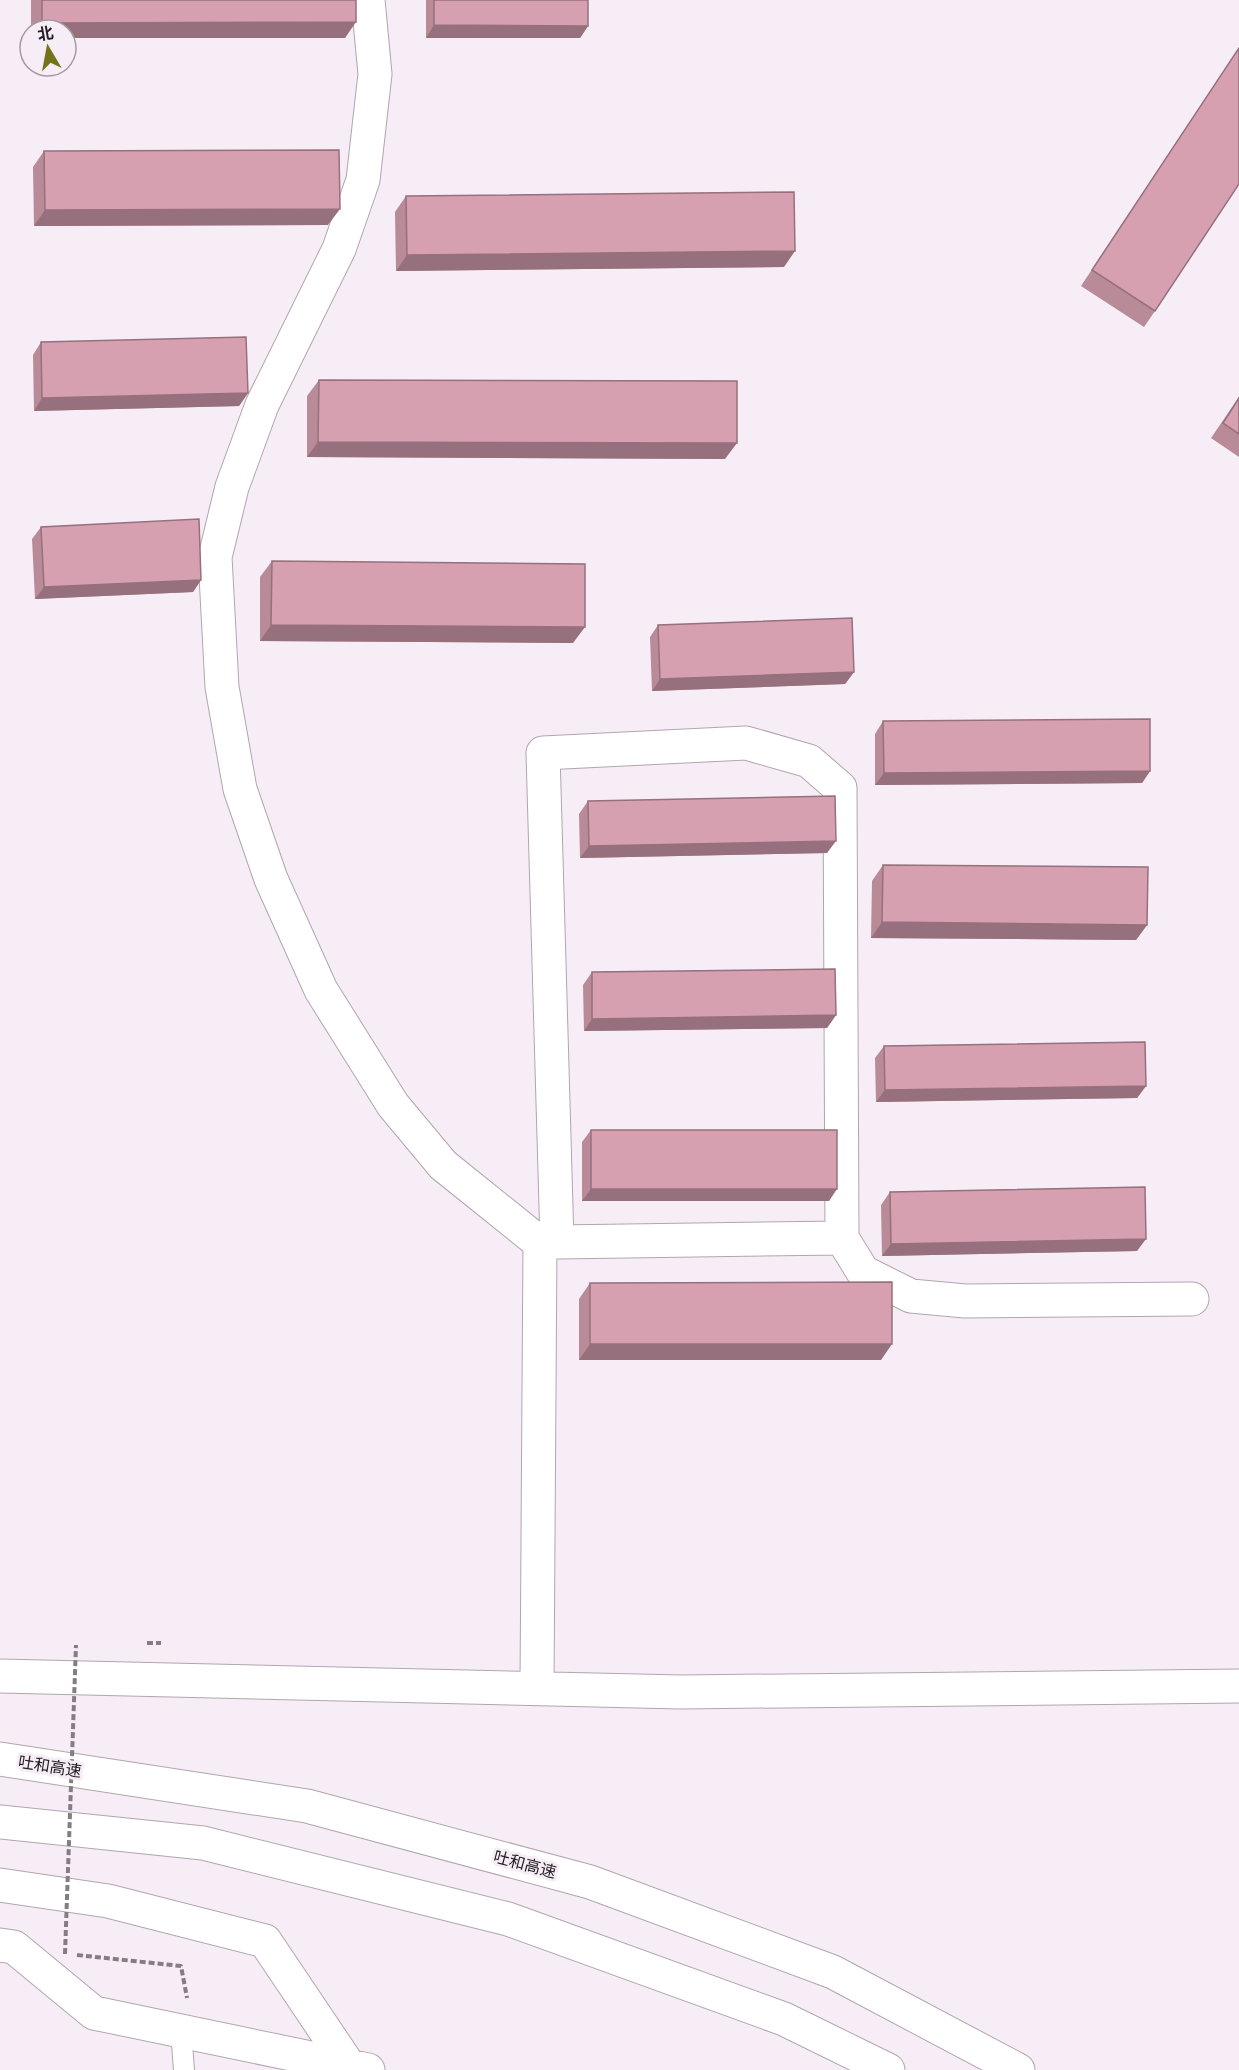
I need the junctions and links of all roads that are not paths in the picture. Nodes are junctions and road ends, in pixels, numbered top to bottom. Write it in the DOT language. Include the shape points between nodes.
graph roads {
  1 [pos="368,0"];
  2 [pos="842,1238"];
  3 [pos="548,1242"];
  4 [pos="1192,1299"];
  5 [pos="0,1676"];
  6 [pos="1239,1686"];
  7 [pos="537,1688"];
  8 [pos="0,1759"];
  9 [pos="0,1822"];
  10 [pos="0,1886"];
  11 [pos="0,1945"];
  12 [pos="182,2031"];
  13 [pos="358,2068"];
  14 [pos="184,2070"];
  15 [pos="888,2070"];
  16 [pos="1018,2070"];
  1 -- 3 [label="main road" via="375,74 363,180 339,249 262,405 232,487 215,557 222,687 240,789 271,879 321,990 393,1105 443,1165"];
  2 -- 3 [label="main road"];
  2 -- 3 [label="main road" via="840,788 809,761 746,743 543,753"];
  2 -- 4 [label="main road" via="863,1272 911,1296 965,1302"];
  3 -- 7 [label="main road"];
  5 -- 7 [label="main road"];
  6 -- 7 [label="main road" via="681,1692"];
  8 -- 16 [label="main road, 吐和高速" via="307,1806 590,1882 833,1971"];
  9 -- 15 [label="main road" via="203,1843 508,1919 784,2019"];
  10 -- 13 [label="main road" via="108,1901 265,1941"];
  11 -- 12 [label="main road" via="14,1947 94,2013"];
  12 -- 13 [label="main road"];
  12 -- 14 [label="lane"];
}
